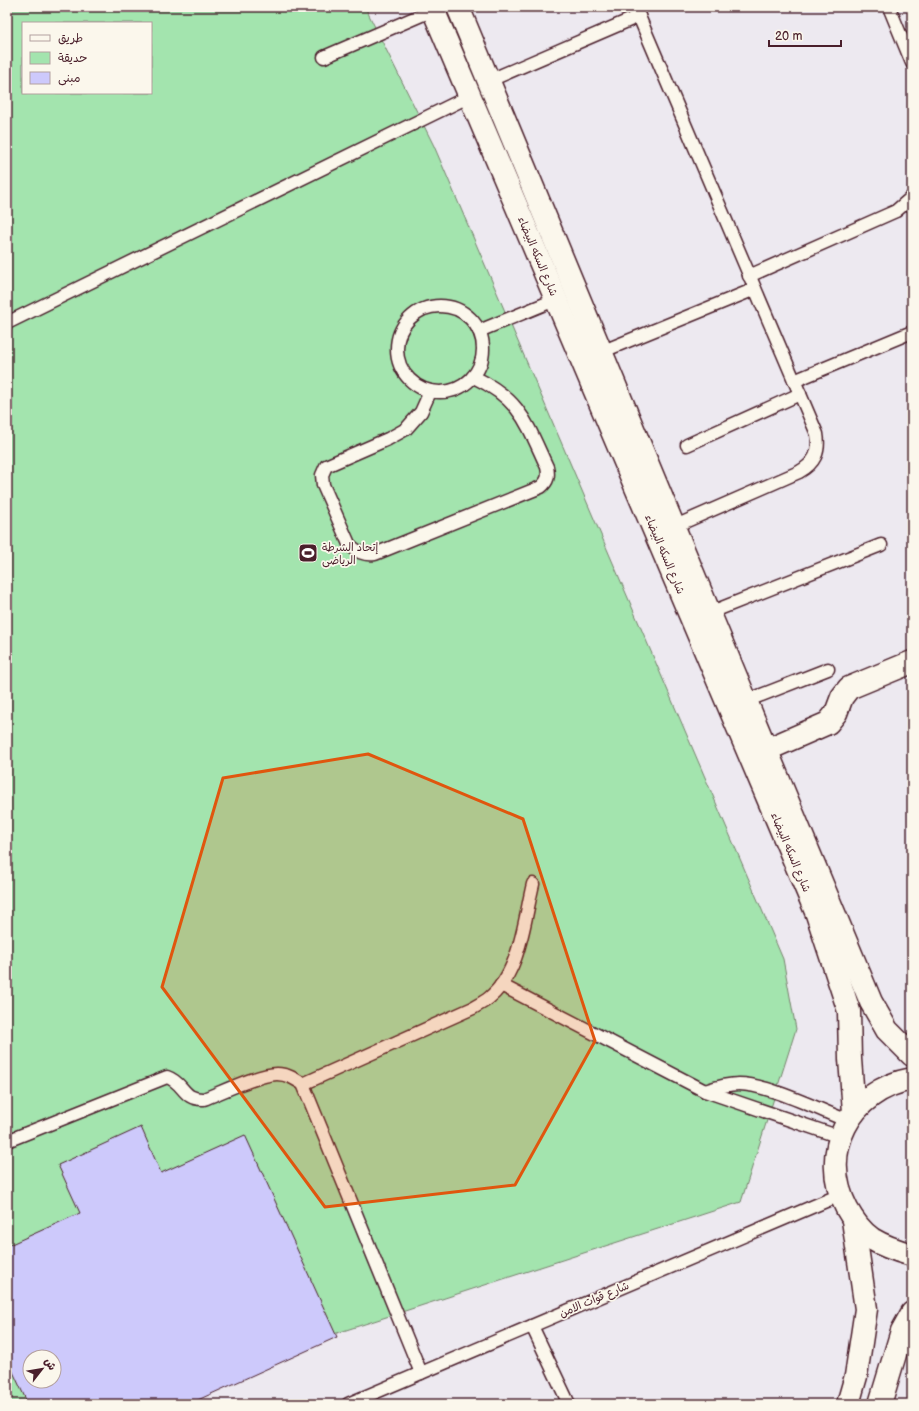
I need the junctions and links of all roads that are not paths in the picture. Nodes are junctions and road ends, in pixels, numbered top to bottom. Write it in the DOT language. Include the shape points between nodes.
graph roads {
  1 [pos="458,7"];
  2 [pos="889,7"];
  3 [pos="433,8"];
  4 [pos="637,12"];
  5 [pos="324,57"];
  6 [pos="912,63"];
  7 [pos="488,81"];
  8 [pos="470,96"];
  9 [pos="912,197"];
  10 [pos="749,276"];
  11 [pos="755,289"];
  12 [pos="557,299"];
  13 [pos="7,324"];
  14 [pos="479,331"];
  15 [pos="912,332"];
  16 [pos="601,352"];
  17 [pos="474,377"];
  18 [pos="794,381"];
  19 [pos="430,392"];
  20 [pos="800,394"];
  21 [pos="687,444"];
  22 [pos="673,527"];
  23 [pos="882,545"];
  24 [pos="709,613"];
  25 [pos="912,662"];
  26 [pos="828,669"];
  27 [pos="746,701"];
  28 [pos="766,750"];
  29 [pos="533,884"];
  30 [pos="501,985"];
  31 [pos="912,1055"];
  32 [pos="912,1079"];
  33 [pos="303,1084"];
  34 [pos="706,1091"];
  35 [pos="847,1124"];
  36 [pos="7,1141"];
  37 [pos="840,1195"];
  38 [pos="853,1220"];
  39 [pos="912,1255"];
  40 [pos="912,1313"];
  41 [pos="532,1326"];
  42 [pos="421,1373"];
  43 [pos="348,1404"];
  44 [pos="569,1404"];
  45 [pos="848,1404"];
  46 [pos="880,1404"];
  1 -- 7 [label="street, شارع السكه البيضاء"];
  2 -- 6 [label="lane"];
  3 -- 5 [label="lane"];
  3 -- 8 [label="street, شارع السكه البيضاء"];
  4 -- 7 [label="lane"];
  4 -- 10 [label="lane"];
  7 -- 16 [label="street, شارع السكه البيضاء"];
  8 -- 12 [label="street, شارع السكه البيضاء"];
  8 -- 13 [label="lane"];
  9 -- 10 [label="lane" via="896,211"];
  10 -- 11 [label="lane"];
  11 -- 16 [label="lane"];
  11 -- 18 [label="lane"];
  12 -- 14 [label="lane"];
  12 -- 35 [label="street, شارع السكه البيضاء" via="817,914 849,1011"];
  14 -- 17 [label="lane" via="484,346 482,362"];
  14 -- 19 [label="lane" via="470,318 457,309 441,305 425,308 412,316 401,328 396,344 397,360 404,374 416,386"];
  15 -- 18 [label="lane"];
  16 -- 22 [label="street, شارع السكه البيضاء"];
  17 -- 19 [label="lane" via="462,387 446,392"];
  17 -- 19 [label="lane" via="493,386 510,400 523,417 547,467 549,474 546,482 541,488 375,554 365,555 349,544 322,475 326,466 335,461 406,429 421,412"];
  18 -- 20 [label="lane"];
  20 -- 21 [label="lane"];
  20 -- 22 [label="lane" via="817,434 816,457 809,466"];
  22 -- 24 [label="street, شارع السكه البيضاء"];
  23 -- 24 [label="lane"];
  24 -- 27 [label="street, شارع السكه البيضاء"];
  25 -- 28 [label="street" via="849,688 828,723"];
  26 -- 27 [label="lane"];
  27 -- 28 [label="street, شارع السكه البيضاء"];
  28 -- 31 [label="street, شارع السكه البيضاء" via="871,1002 888,1030"];
  29 -- 30 [label="lane" via="513,964"];
  30 -- 33 [label="lane" via="473,1008"];
  30 -- 34 [label="lane"];
  32 -- 35 [label="street" via="896,1082 872,1094"];
  33 -- 36 [label="lane" via="292,1077 278,1074 204,1099 195,1099 186,1095 175,1080 167,1078"];
  33 -- 42 [label="lane"];
  34 -- 35 [label="lane"];
  34 -- 35 [label="lane" via="739,1084 757,1086"];
  35 -- 37 [label="street, شارع السكه البيضاء" via="836,1166"];
  37 -- 38 [label="street, شارع السكه البيضاء"];
  37 -- 41 [label="lane, شارع قوات الامن"];
  38 -- 39 [label="street" via="872,1238 894,1251"];
  38 -- 45 [label="street" via="866,1308 856,1376"];
  40 -- 46 [label="street" via="902,1331"];
  41 -- 42 [label="lane, شارع قوات الامن"];
  41 -- 44 [label="lane"];
  42 -- 43 [label="lane, شارع قوات الامن"];
}
